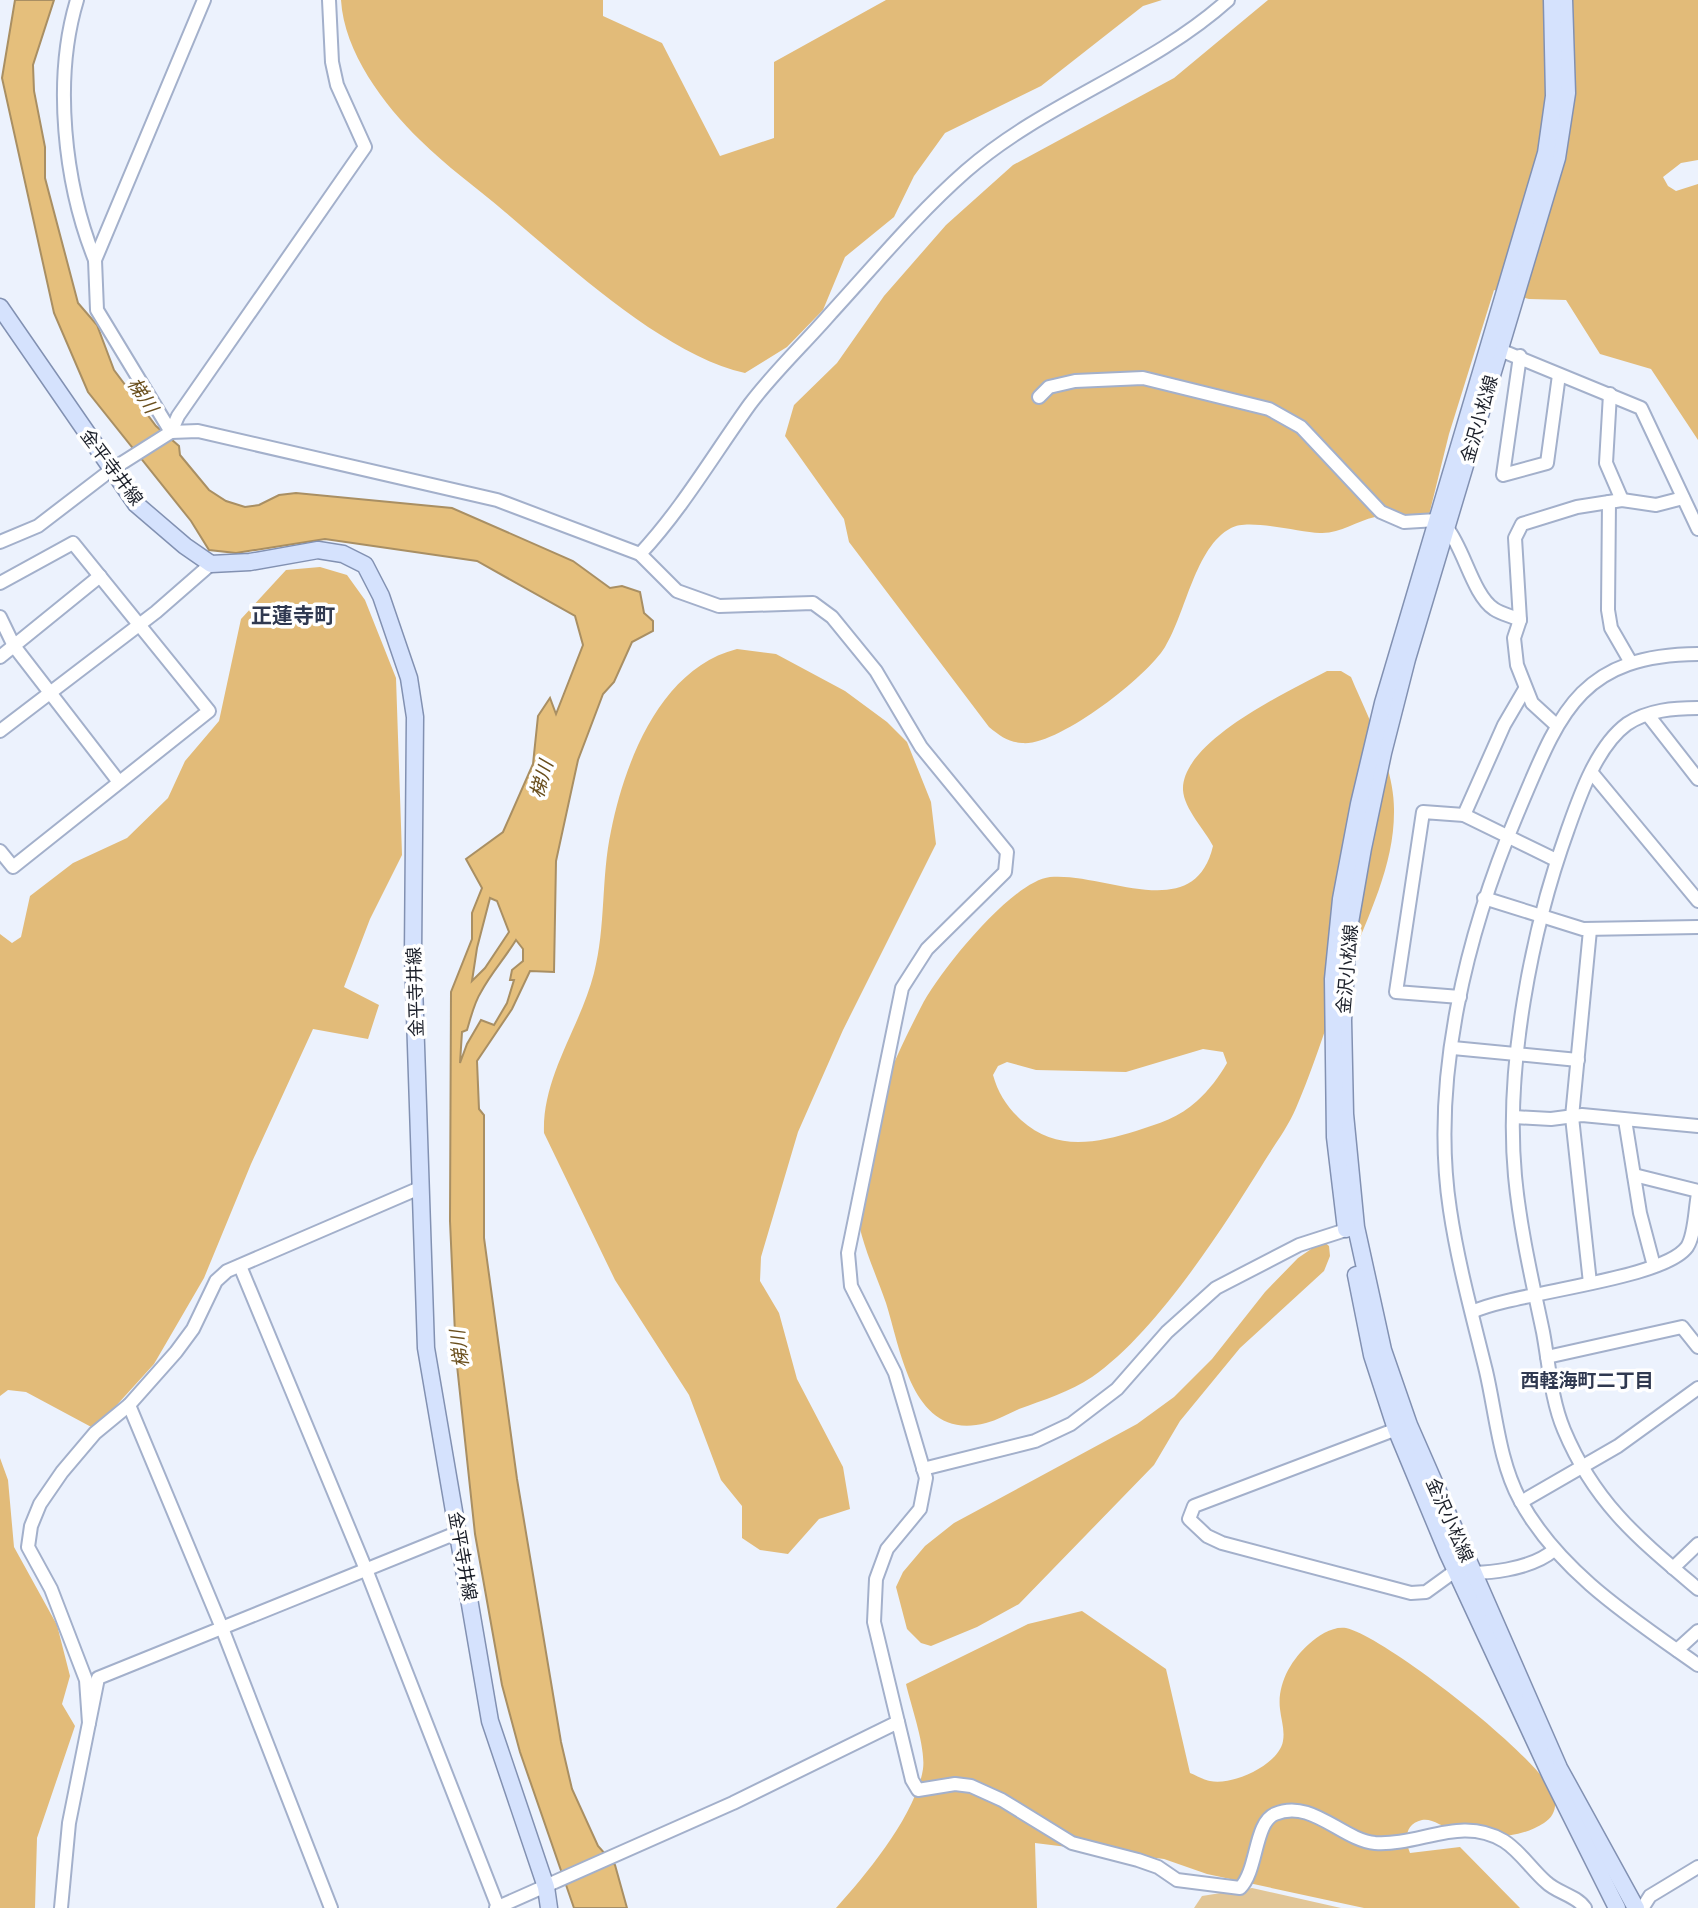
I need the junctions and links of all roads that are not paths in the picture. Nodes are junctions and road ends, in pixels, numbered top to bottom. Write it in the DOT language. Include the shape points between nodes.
graph roads {
  1 [pos="77,0"];
  2 [pos="204,0"];
  3 [pos="329,0"];
  4 [pos="1228,0"];
  5 [pos="1552,0"];
  6 [pos="1564,0"];
  7 [pos="95,260"];
  8 [pos="0,306"];
  9 [pos="1500,350"];
  10 [pos="1520,356"];
  11 [pos="1559,375"];
  12 [pos="1610,394"];
  13 [pos="1039,397"];
  14 [pos="171,432"];
  15 [pos="117,467"];
  16 [pos="1683,498"];
  17 [pos="1615,501"];
  18 [pos="1442,524"];
  19 [pos="1698,529"];
  20 [pos="0,541"];
  21 [pos="640,554"];
  22 [pos="211,564"];
  23 [pos="100,576"];
  24 [pos="0,583"];
  25 [pos="0,617"];
  26 [pos="1520,620"];
  27 [pos="139,625"];
  28 [pos="14,646"];
  29 [pos="1698,654"];
  30 [pos="0,657"];
  31 [pos="1630,661"];
  32 [pos="1525,690"];
  33 [pos="48,694"];
  34 [pos="1698,708"];
  35 [pos="1648,715"];
  36 [pos="1555,724"];
  37 [pos="0,731"];
  38 [pos="1592,773"];
  39 [pos="1698,779"];
  40 [pos="119,782"];
  41 [pos="1465,815"];
  42 [pos="1508,837"];
  43 [pos="0,851"];
  44 [pos="1556,860"];
  45 [pos="1484,898"];
  46 [pos="1698,901"];
  47 [pos="1541,916"];
  48 [pos="1698,927"];
  49 [pos="1590,930"];
  50 [pos="1460,997"];
  51 [pos="1453,1048"];
  52 [pos="1517,1054"];
  53 [pos="1578,1060"];
  54 [pos="1514,1117"];
  55 [pos="1572,1117"];
  56 [pos="1625,1120"];
  57 [pos="1698,1126"];
  58 [pos="1634,1175"];
  59 [pos="422,1187"];
  60 [pos="1698,1193"];
  61 [pos="1351,1228"];
  62 [pos="240,1266"];
  63 [pos="1654,1266"];
  64 [pos="1590,1283"];
  65 [pos="1534,1297"];
  66 [pos="1472,1312"];
  67 [pos="1698,1347"];
  68 [pos="1547,1357"];
  69 [pos="1698,1388"];
  70 [pos="129,1405"];
  71 [pos="1402,1427"];
  72 [pos="1582,1468"];
  73 [pos="923,1469"];
  74 [pos="1521,1502"];
  75 [pos="459,1532"];
  76 [pos="1698,1544"];
  77 [pos="1554,1550"];
  78 [pos="1673,1568"];
  79 [pos="1455,1571"];
  80 [pos="367,1572"];
  81 [pos="1474,1574"];
  82 [pos="1698,1589"];
  83 [pos="222,1628"];
  84 [pos="1698,1631"];
  85 [pos="1677,1650"];
  86 [pos="1698,1665"];
  87 [pos="898,1722"];
  88 [pos="89,1723"];
  89 [pos="1698,1867"];
  90 [pos="553,1884"];
  91 [pos="1643,1907"];
  92 [pos="61,1908"];
  93 [pos="331,1908"];
  94 [pos="497,1908"];
  95 [pos="549,1908"];
  96 [pos="1585,1908"];
  97 [pos="1617,1908"];
  98 [pos="1636,1908"];
  1 -- 7 [label="street" via="70,23 64,109 75,194"];
  2 -- 7 [label="street"];
  3 -- 14 [label="street" via="337,85 365,147"];
  4 -- 21 [label="street" via="1136,66 1009,137 966,171 752,401 663,529"];
  5 -- 18 [label="main road, 金沢小松線" via="1555,69 1550,134"];
  6 -- 9 [label="main road, 金沢小松線" via="1567,93 1557,158"];
  7 -- 14 [label="street" via="97,310"];
  8 -- 15 [label="main road, 金平寺井線"];
  9 -- 10 [label="street"];
  9 -- 18 [label="main road, 金沢小松線"];
  10 -- 11 [label="street"];
  10 -- 11 [label="street" via="1503,475 1547,463"];
  11 -- 12 [label="street"];
  12 -- 16 [label="street" via="1641,408"];
  12 -- 17 [label="street" via="1606,463"];
  13 -- 18 [label="street" via="1049,387 1075,381 1143,378 1269,409 1301,427 1381,512 1404,522"];
  14 -- 15 [label="street"];
  14 -- 21 [label="street" via="198,431 497,500"];
  15 -- 20 [label="street" via="38,526"];
  15 -- 22 [label="main road, 金平寺井線" via="136,504"];
  16 -- 17 [label="street" via="1656,505"];
  16 -- 19 [label="street"];
  17 -- 26 [label="street" via="1577,506 1522,524 1515,538"];
  17 -- 31 [label="street" via="1608,610 1611,628"];
  18 -- 26 [label="street" via="1455,538 1484,598 1494,609"];
  18 -- 61 [label="main road, 金沢小松線" via="1384,753 1349,934 1344,1060"];
  21 -- 73 [label="street" via="677,591 719,606 813,603 832,617 876,671 921,747 1007,852 1004,872 927,949 902,989 848,1253 851,1286 895,1373"];
  22 -- 27 [label="street"];
  22 -- 59 [label="main road, 金平寺井線" via="318,550 343,554 365,565 405,666 415,717 413,955"];
  23 -- 24 [label="street" via="73,544"];
  23 -- 27 [label="street"];
  23 -- 28 [label="street"];
  25 -- 28 [label="street"];
  26 -- 32 [label="street" via="1514,638"];
  27 -- 33 [label="street"];
  27 -- 40 [label="street" via="209,711"];
  28 -- 30 [label="street"];
  28 -- 33 [label="street"];
  29 -- 31 [label="street"];
  31 -- 36 [label="street" via="1591,686"];
  32 -- 36 [label="street"];
  32 -- 41 [label="street" via="1504,725"];
  33 -- 37 [label="street"];
  33 -- 40 [label="street"];
  34 -- 35 [label="street" via="1671,708"];
  35 -- 38 [label="street" via="1626,725"];
  35 -- 39 [label="street"];
  36 -- 42 [label="street"];
  38 -- 44 [label="street"];
  38 -- 46 [label="street"];
  40 -- 43 [label="street" via="13,867"];
  41 -- 42 [label="street"];
  41 -- 50 [label="street" via="1423,812 1396,992"];
  42 -- 44 [label="street"];
  42 -- 45 [label="street"];
  44 -- 47 [label="street"];
  45 -- 47 [label="street"];
  45 -- 50 [label="street"];
  47 -- 49 [label="street"];
  47 -- 52 [label="street"];
  48 -- 49 [label="street"];
  49 -- 53 [label="street"];
  50 -- 51 [label="street"];
  51 -- 52 [label="street"];
  51 -- 66 [label="street" via="1447,1090 1446,1169"];
  52 -- 53 [label="street"];
  52 -- 54 [label="street"];
  53 -- 55 [label="street"];
  54 -- 55 [label="street"];
  54 -- 65 [label="street" via="1515,1174"];
  55 -- 56 [label="street"];
  55 -- 64 [label="street"];
  56 -- 57 [label="street"];
  56 -- 58 [label="street"];
  58 -- 60 [label="street"];
  58 -- 63 [label="street"];
  59 -- 62 [label="street"];
  59 -- 75 [label="main road, 金平寺井線" via="426,1348"];
  60 -- 63 [label="street" via="1688,1245"];
  61 -- 71 [label="main road, 金沢小松線"];
  61 -- 73 [label="street" via="1270,1258 1216,1288 1167,1332 1116,1389 1072,1424 1035,1441"];
  62 -- 70 [label="street" via="216,1280 193,1329"];
  62 -- 80 [label="street"];
  63 -- 64 [label="street"];
  64 -- 65 [label="street"];
  65 -- 66 [label="street" via="1491,1303"];
  65 -- 68 [label="street"];
  66 -- 74 [label="street" via="1501,1444"];
  67 -- 68 [label="street" via="1682,1327"];
  68 -- 72 [label="street" via="1562,1426"];
  69 -- 72 [label="street"];
  70 -- 83 [label="street"];
  70 -- 88 [label="street" via="95,1433 62,1472 40,1504 28,1548 51,1589 86,1680"];
  71 -- 79 [label="main road, 金沢小松線"];
  71 -- 79 [label="street" via="1194,1506 1189,1519 1222,1543 1411,1593 1426,1592"];
  71 -- 81 [label="main road, 金沢小松線"];
  72 -- 74 [label="street"];
  72 -- 78 [label="street" via="1633,1535"];
  73 -- 87 [label="street" via="926,1478 920,1509 887,1549 876,1579 874,1622"];
  74 -- 77 [label="street"];
  75 -- 80 [label="street"];
  75 -- 90 [label="main road, 金平寺井線" via="490,1721"];
  76 -- 78 [label="street"];
  77 -- 81 [label="street" via="1544,1559"];
  77 -- 85 [label="street" via="1599,1593"];
  78 -- 82 [label="street"];
  79 -- 81 [label="street"];
  79 -- 97 [label="main road, 金沢小松線"];
  80 -- 83 [label="street"];
  80 -- 94 [label="street"];
  81 -- 98 [label="main road, 金沢小松線" via="1559,1768"];
  83 -- 88 [label="street" via="97,1678"];
  83 -- 93 [label="street"];
  84 -- 85 [label="street"];
  85 -- 86 [label="street"];
  87 -- 90 [label="street"];
  87 -- 96 [label="street" via="918,1790 971,1786 1061,1838 1158,1867 1177,1880 1240,1888 1248,1880 1264,1824 1277,1813 1299,1812 1375,1843 1417,1840 1452,1830 1484,1832 1506,1842 1548,1884"];
  88 -- 92 [label="street" via="69,1823"];
  89 -- 91 [label="street" via="1650,1896"];
  90 -- 94 [label="street"];
  90 -- 95 [label="main road, 金平寺井線"];
}
